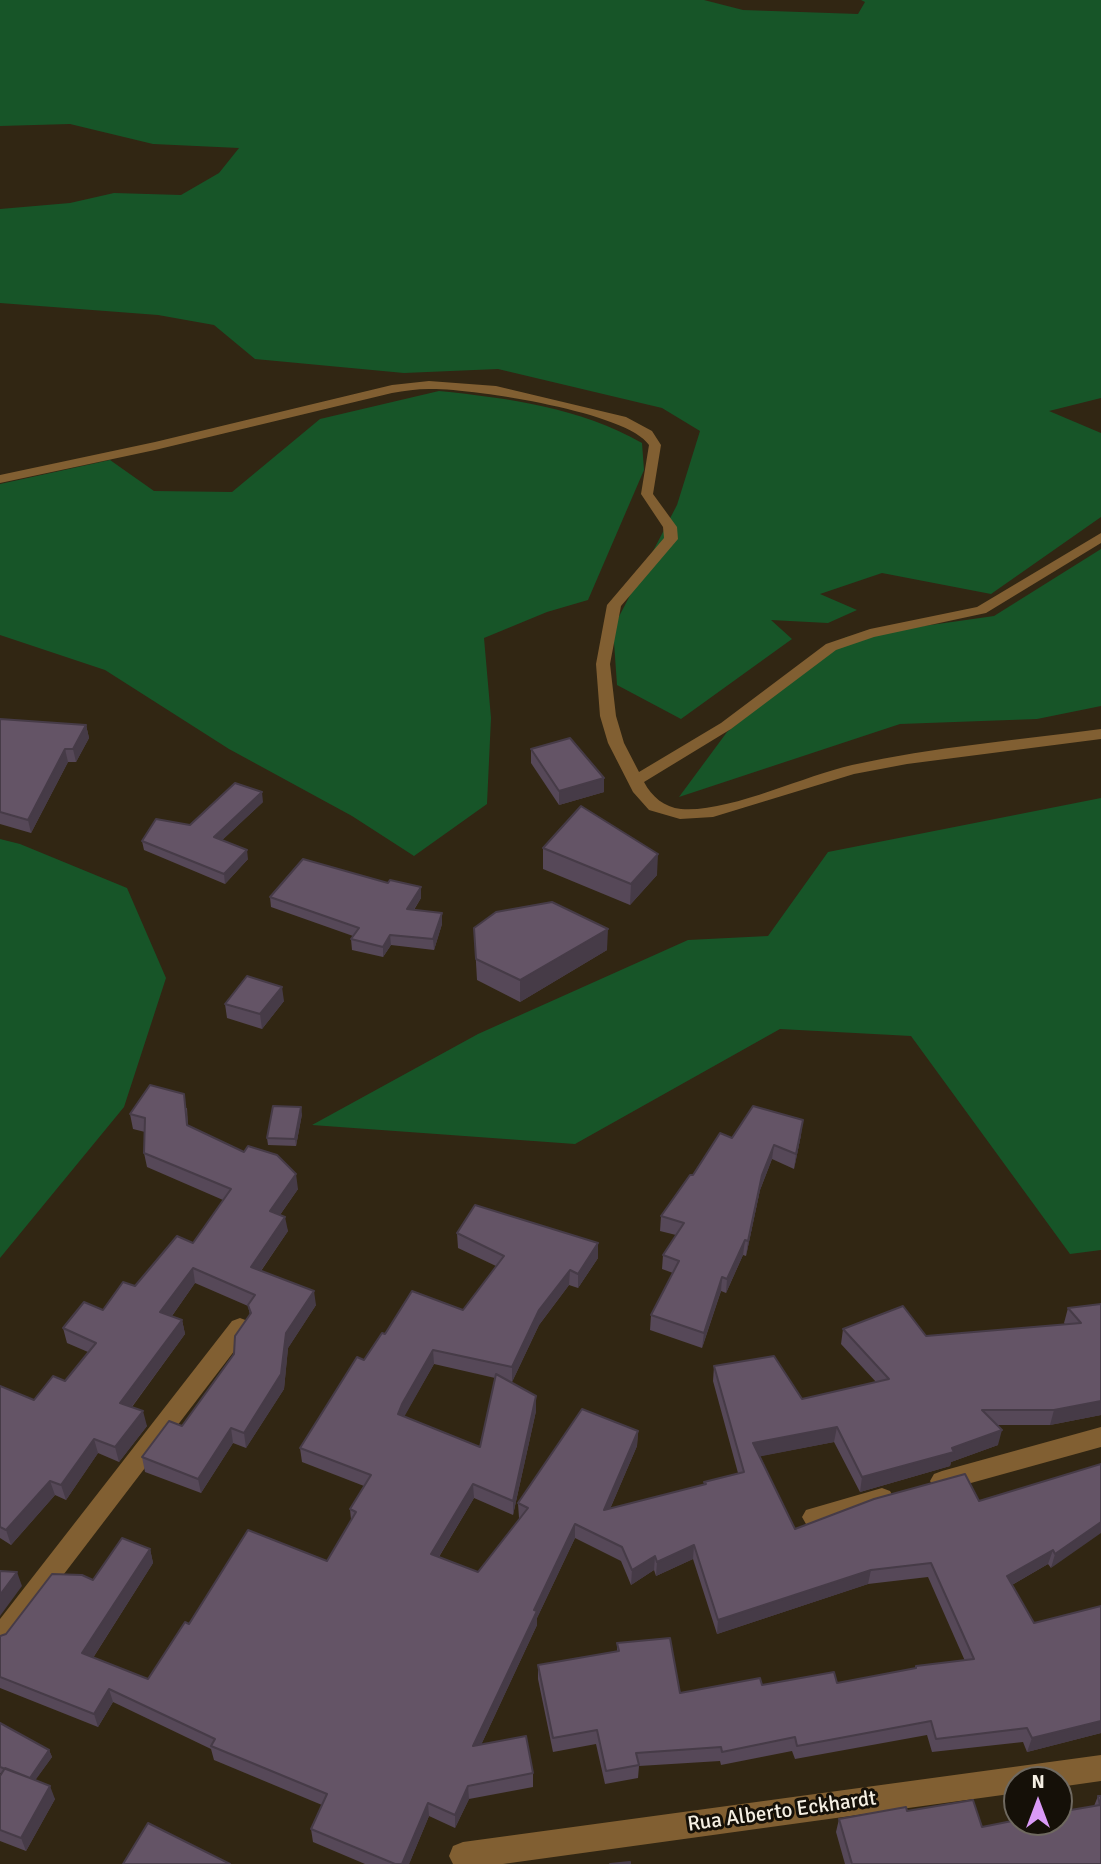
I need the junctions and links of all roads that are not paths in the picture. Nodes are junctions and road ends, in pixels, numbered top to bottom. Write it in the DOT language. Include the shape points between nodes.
graph roads {
  1 [pos="0,479"];
  2 [pos="1101,537"];
  3 [pos="1101,734"];
  4 [pos="635,781"];
  5 [pos="240,1327"];
  6 [pos="1101,1437"];
  7 [pos="814,1517"];
  8 [pos="0,1638"];
  9 [pos="1101,1768"];
  10 [pos="463,1856"];
  1 -- 4 [label="street" via="392,389 429,385 496,390 632,425 648,434 655,445 647,494 672,532 666,547 614,605 608,623 603,664 608,716"];
  2 -- 4 [label="street" via="981,610 870,633 831,647 726,726"];
  3 -- 4 [label="street" via="850,770 713,812 680,814 655,807"];
  5 -- 8 [label="street"];
  6 -- 7 [label="street"];
  9 -- 10 [label="street, Rua Alberto Eckhardt"];
}
